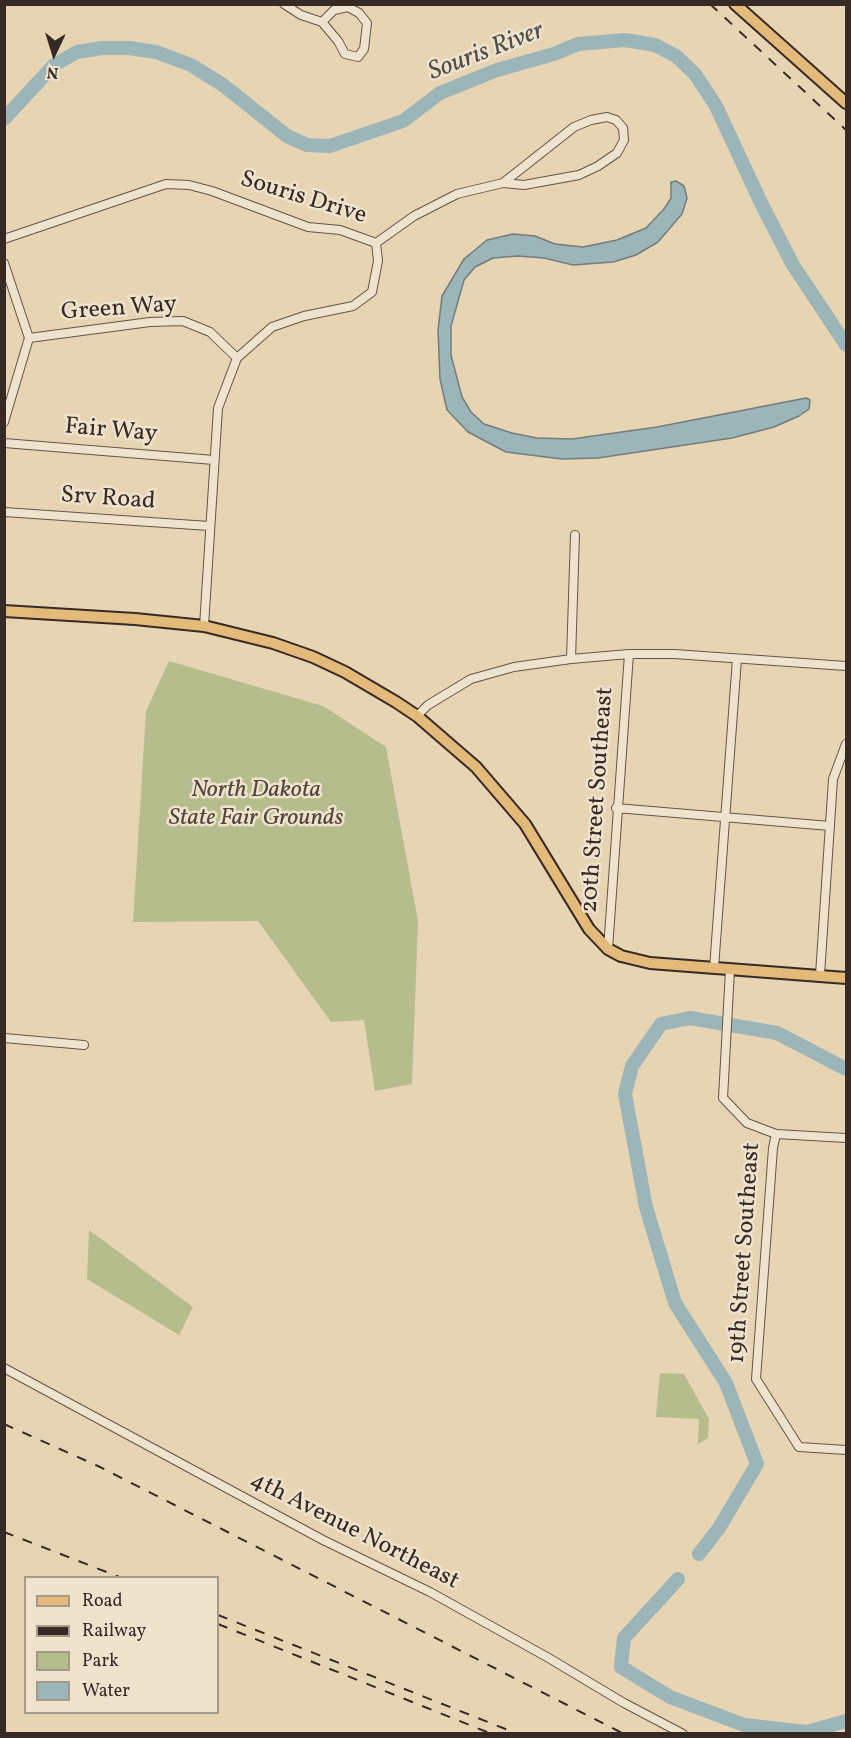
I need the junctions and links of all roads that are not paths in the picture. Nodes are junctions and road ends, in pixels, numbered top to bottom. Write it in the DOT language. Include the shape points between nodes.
graph roads {
  1 [pos="284,4"];
  2 [pos="735,4"];
  3 [pos="322,22"];
  4 [pos="846,103"];
  5 [pos="503,183"];
  6 [pos="4,239"];
  7 [pos="376,243"];
  8 [pos="4,262"];
  9 [pos="29,338"];
  10 [pos="237,358"];
  11 [pos="4,422"];
  12 [pos="4,443"];
  13 [pos="214,460"];
  14 [pos="4,512"];
  15 [pos="209,526"];
  16 [pos="575,535"];
  17 [pos="4,611"];
  18 [pos="204,626"];
  19 [pos="629,654"];
  20 [pos="571,659"];
  21 [pos="737,659"];
  22 [pos="846,666"];
  23 [pos="417,716"];
  24 [pos="846,744"];
  25 [pos="454,747"];
  26 [pos="468,760"];
  27 [pos="616,808"];
  28 [pos="726,817"];
  29 [pos="830,826"];
  30 [pos="608,949"];
  31 [pos="714,968"];
  32 [pos="730,970"];
  33 [pos="820,975"];
  34 [pos="846,978"];
  35 [pos="4,1038"];
  36 [pos="84,1045"];
  37 [pos="776,1134"];
  38 [pos="846,1138"];
  39 [pos="4,1368"];
  40 [pos="846,1450"];
  41 [pos="683,1734"];
  1 -- 3 [label="street"];
  2 -- 4 [label="main road"];
  3 -- 3 [label="street" via="345,54 358,57 364,48 367,23 359,13 348,8 334,10"];
  5 -- 5 [label="street" via="574,127 607,117 623,129 624,140 617,153 579,175 524,185"];
  5 -- 7 [label="street" via="458,194 414,216"];
  6 -- 7 [label="street, Souris Drive" via="166,184 212,191 308,227 340,230"];
  7 -- 10 [label="street, Souris Drive" via="378,261 372,292 352,306 272,327"];
  8 -- 9 [label="street"];
  9 -- 10 [label="street, Green Way" via="183,321 210,332"];
  9 -- 11 [label="street"];
  10 -- 13 [label="street, Souris Drive" via="218,408"];
  12 -- 13 [label="street, Fair Way"];
  13 -- 15 [label="street, Souris Drive"];
  14 -- 15 [label="street, Srv Road"];
  15 -- 18 [label="street, Souris Drive"];
  16 -- 20 [label="street"];
  17 -- 18 [label="main road"];
  18 -- 23 [label="main road" via="313,657"];
  19 -- 20 [label="street"];
  19 -- 21 [label="street"];
  19 -- 27 [label="street, 20th Street Southeast"];
  20 -- 23 [label="street" via="514,667 471,679"];
  21 -- 22 [label="street"];
  21 -- 28 [label="street"];
  23 -- 25 [label="main road"];
  24 -- 29 [label="street" via="833,779"];
  25 -- 26 [label="main road"];
  25 -- 30 [label="main road" via="525,824 588,929"];
  27 -- 28 [label="street"];
  27 -- 30 [label="street, 20th Street Southeast"];
  28 -- 29 [label="street"];
  28 -- 31 [label="street"];
  29 -- 33 [label="street"];
  30 -- 31 [label="main road" via="650,963"];
  31 -- 32 [label="main road"];
  32 -- 33 [label="main road"];
  32 -- 37 [label="street, 19th Street Southeast" via="723,1098 747,1123"];
  33 -- 34 [label="main road"];
  35 -- 36 [label="street"];
  37 -- 38 [label="street"];
  37 -- 40 [label="street, 19th Street Southeast" via="756,1379 799,1447"];
  39 -- 41 [label="street, 4th Avenue Northeast" via="323,1540 430,1592"];
}
